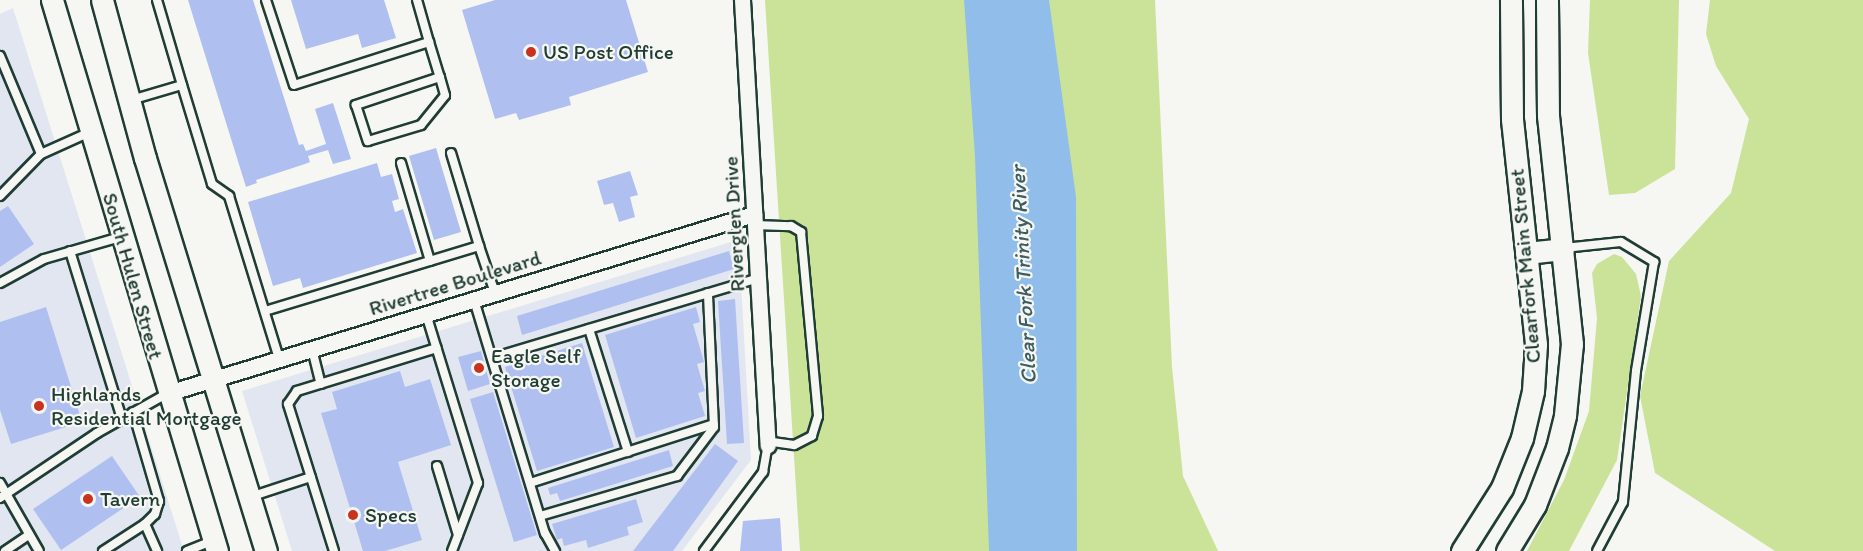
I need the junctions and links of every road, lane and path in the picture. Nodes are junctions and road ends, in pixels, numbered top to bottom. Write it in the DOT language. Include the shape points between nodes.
graph roads {
  1 [pos="52,0"];
  2 [pos="102,0"];
  3 [pos="157,0"];
  4 [pos="266,0"];
  5 [pos="417,0"];
  6 [pos="742,0"];
  7 [pos="1511,0"];
  8 [pos="1547,0"];
  9 [pos="429,42"];
  10 [pos="0,56"];
  11 [pos="440,77"];
  12 [pos="182,85"];
  13 [pos="129,100"];
  14 [pos="91,132"];
  15 [pos="451,153"];
  16 [pos="41,154"];
  17 [pos="401,163"];
  18 [pos="0,196"];
  19 [pos="754,220"];
  20 [pos="122,236"];
  21 [pos="479,246"];
  22 [pos="1563,249"];
  23 [pos="69,251"];
  24 [pos="1526,253"];
  25 [pos="430,261"];
  26 [pos="758,278"];
  27 [pos="0,283"];
  28 [pos="495,293"];
  29 [pos="708,293"];
  30 [pos="474,300"];
  31 [pos="265,311"];
  32 [pos="426,314"];
  33 [pos="589,329"];
  34 [pos="436,348"];
  35 [pos="312,349"];
  36 [pos="279,358"];
  37 [pos="492,358"];
  38 [pos="212,378"];
  39 [pos="321,384"];
  40 [pos="168,393"];
  41 [pos="133,412"];
  42 [pos="122,419"];
  43 [pos="714,424"];
  44 [pos="768,443"];
  45 [pos="628,452"];
  46 [pos="437,466"];
  47 [pos="311,477"];
  48 [pos="0,483"];
  49 [pos="530,483"];
  50 [pos="3,495"];
  51 [pos="249,497"];
  52 [pos="540,516"];
  53 [pos="145,524"];
  54 [pos="29,535"];
  55 [pos="458,535"];
  56 [pos="215,545"];
  57 [pos="5,551"];
  58 [pos="39,551"];
  59 [pos="103,551"];
  60 [pos="157,551"];
  61 [pos="187,551"];
  62 [pos="266,551"];
  63 [pos="334,551"];
  64 [pos="452,551"];
  65 [pos="555,551"];
  66 [pos="704,551"];
  67 [pos="1462,551"];
  68 [pos="1507,551"];
  69 [pos="1597,551"];
  1 -- 14 [label="street, South Hulen Street"];
  2 -- 13 [label="street"];
  3 -- 12 [label="lane"];
  4 -- 9 [label="lane" via="294,85"];
  5 -- 9 [label="lane"];
  6 -- 19 [label="street, Riverglen Drive"];
  7 -- 24 [label="street, Clearfork Main Street" via="1512,119"];
  8 -- 22 [label="street, Clearfork Main Street" via="1548,116"];
  9 -- 11 [label="lane"];
  10 -- 16 [label="lane"];
  11 -- 11 [label="lane" via="356,105 368,141 421,124 445,95"];
  12 -- 13 [label="lane"];
  12 -- 31 [label="lane" via="212,184 229,196"];
  13 -- 38 [label="street"];
  14 -- 16 [label="lane"];
  14 -- 20 [label="street, South Hulen Street"];
  15 -- 21 [label="lane"];
  16 -- 18 [label="lane"];
  17 -- 25 [label="lane"];
  19 -- 26 [label="street, Riverglen Drive"];
  19 -- 28 [label="street, Rivertree Boulevard"];
  19 -- 44 [label="lane" via="791,226 801,232 818,416 812,436 794,445"];
  20 -- 23 [label="lane"];
  20 -- 40 [label="street, South Hulen Street"];
  21 -- 25 [label="lane"];
  21 -- 28 [label="lane"];
  22 -- 24 [label="street"];
  22 -- 68 [label="street, Clearfork Main Street" via="1572,344 1565,415 1535,505"];
  22 -- 69 [label="lane" via="1622,242 1654,262 1636,371 1623,501"];
  23 -- 27 [label="lane" via="44,259"];
  23 -- 42 [label="lane"];
  24 -- 67 [label="street, Clearfork Main Street" via="1536,344 1533,391 1522,438 1502,488"];
  25 -- 31 [label="lane"];
  26 -- 29 [label="lane"];
  26 -- 44 [label="street, Riverglen Drive"];
  28 -- 30 [label="street, Rivertree Boulevard"];
  29 -- 33 [label="lane"];
  29 -- 43 [label="lane"];
  30 -- 32 [label="street, Rivertree Boulevard"];
  30 -- 37 [label="lane"];
  31 -- 36 [label="lane"];
  32 -- 34 [label="lane"];
  32 -- 35 [label="street, Rivertree Boulevard"];
  33 -- 37 [label="lane"];
  33 -- 45 [label="lane"];
  34 -- 39 [label="lane"];
  34 -- 55 [label="lane" via="478,483"];
  35 -- 36 [label="street, Rivertree Boulevard"];
  35 -- 39 [label="lane"];
  36 -- 38 [label="street, Rivertree Boulevard"];
  37 -- 49 [label="lane"];
  38 -- 40 [label="street, Rivertree Boulevard"];
  38 -- 51 [label="street"];
  39 -- 47 [label="lane" via="297,391 288,404"];
  40 -- 41 [label="lane"];
  40 -- 56 [label="street, South Hulen Street"];
  41 -- 42 [label="lane"];
  41 -- 53 [label="lane" via="159,501 155,514"];
  42 -- 50 [label="lane"];
  43 -- 45 [label="lane"];
  43 -- 52 [label="lane" via="677,476"];
  44 -- 66 [label="lane" via="763,472"];
  45 -- 49 [label="lane"];
  46 -- 55 [label="lane"];
  47 -- 51 [label="lane"];
  47 -- 63 [label="lane"];
  48 -- 50 [label="lane"];
  49 -- 52 [label="lane"];
  50 -- 54 [label="lane"];
  51 -- 62 [label="street"];
  52 -- 65 [label="lane"];
  53 -- 59 [label="lane"];
  53 -- 60 [label="lane"];
  54 -- 57 [label="lane"];
  54 -- 58 [label="lane"];
  55 -- 64 [label="lane"];
  56 -- 61 [label="lane"];
}
